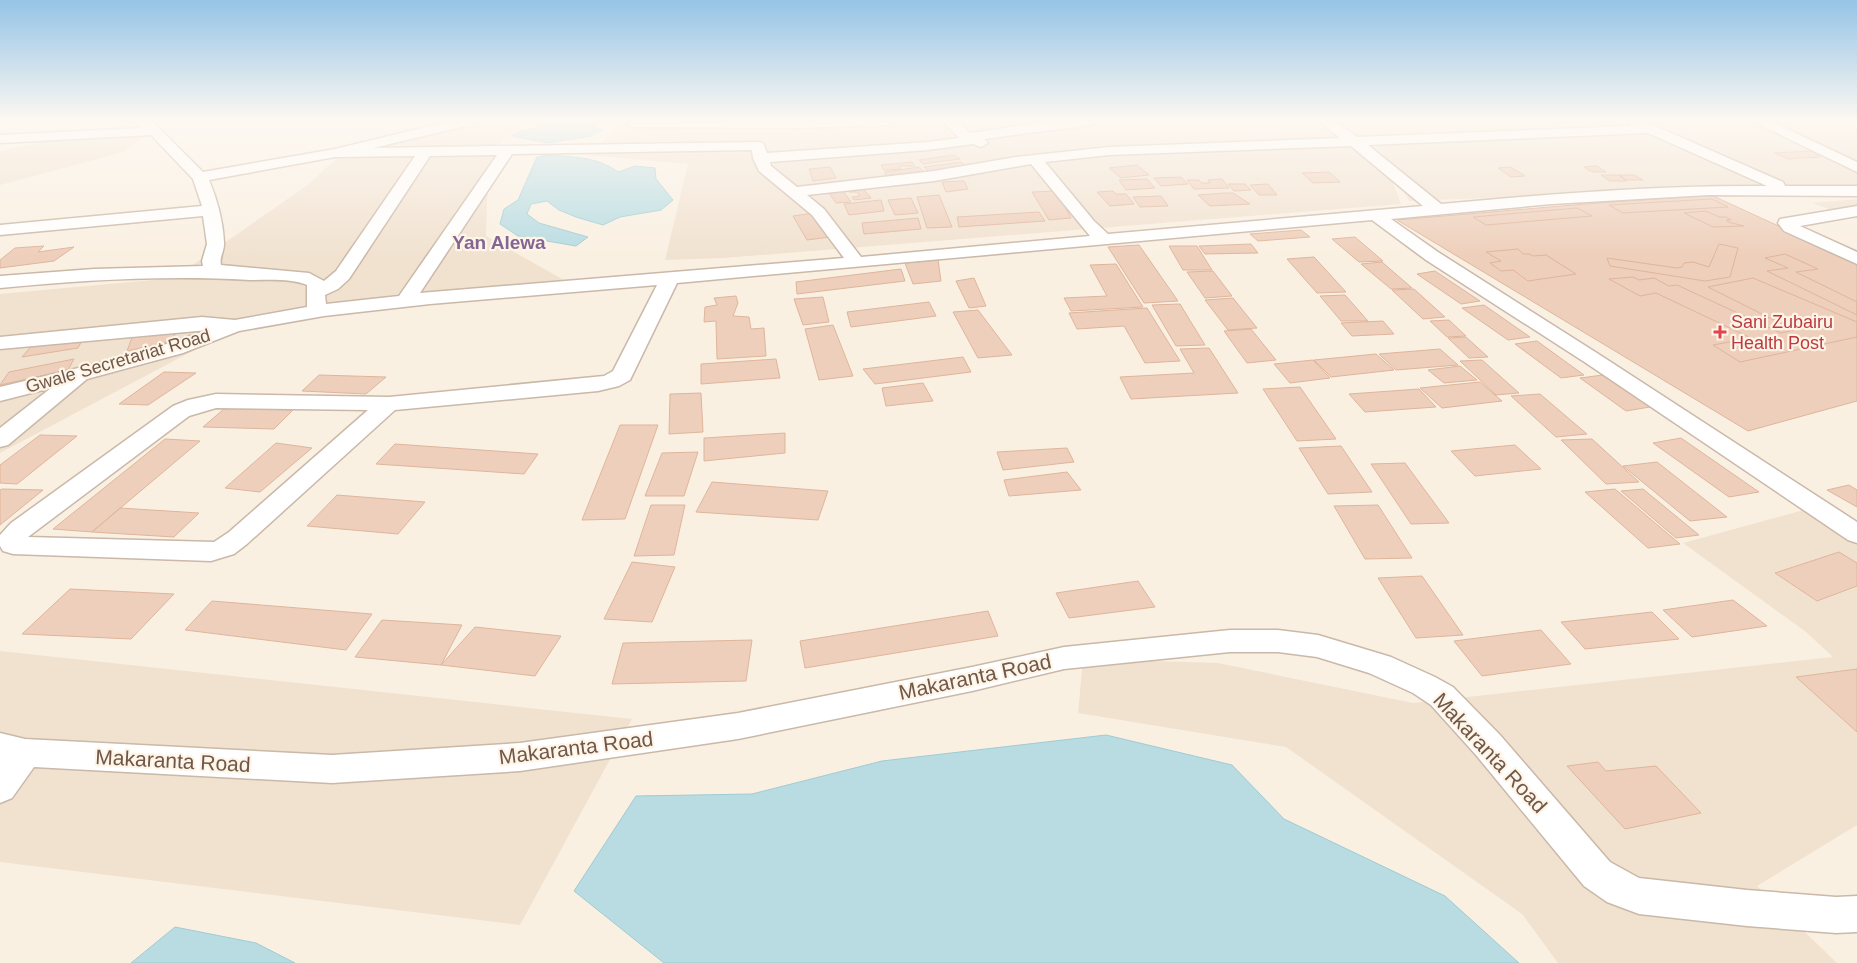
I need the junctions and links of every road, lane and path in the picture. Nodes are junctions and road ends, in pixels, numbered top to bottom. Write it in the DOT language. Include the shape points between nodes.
graph roads {
  1 [pos="189,166"];
  2 [pos="262,166"];
  3 [pos="416,166"];
  4 [pos="498,166"];
  5 [pos="766,166"];
  6 [pos="991,166"];
  7 [pos="1041,166"];
  8 [pos="1384,166"];
  9 [pos="1734,166"];
  10 [pos="200,177"];
  11 [pos="1790,190"];
  12 [pos="1829,190"];
  13 [pos="1857,191"];
  14 [pos="794,192"];
  15 [pos="1857,201"];
  16 [pos="1437,208"];
  17 [pos="211,210"];
  18 [pos="1857,211"];
  19 [pos="1377,216"];
  20 [pos="0,230"];
  21 [pos="1103,239"];
  22 [pos="1857,259"];
  23 [pos="854,261"];
  24 [pos="217,272"];
  25 [pos="670,278"];
  26 [pos="0,282"];
  27 [pos="316,292"];
  28 [pos="405,301"];
  29 [pos="324,310"];
  30 [pos="235,326"];
  31 [pos="0,343"];
  32 [pos="83,374"];
  33 [pos="0,394"];
  34 [pos="389,404"];
  35 [pos="0,440"];
  36 [pos="1857,534"];
  37 [pos="13,750"];
  38 [pos="0,788"];
  39 [pos="1857,914"];
  1 -- 10 [label="street"];
  2 -- 10 [label="street"];
  3 -- 27 [label="street" via="342,275"];
  4 -- 28 [label="street"];
  5 -- 14 [label="street" via="770,174"];
  6 -- 14 [label="street"];
  7 -- 21 [label="street"];
  8 -- 16 [label="street"];
  9 -- 11 [label="street"];
  10 -- 17 [label="street"];
  11 -- 12 [label="street"];
  11 -- 16 [label="street" via="1708,190"];
  12 -- 13 [label="street"];
  12 -- 15 [label="street"];
  14 -- 23 [label="street" via="818,212"];
  16 -- 19 [label="street"];
  17 -- 20 [label="street"];
  17 -- 24 [label="street" via="216,244 210,261"];
  18 -- 22 [label="street" via="1786,224"];
  19 -- 21 [label="street"];
  19 -- 36 [label="street" via="1432,256"];
  21 -- 23 [label="street"];
  23 -- 25 [label="street"];
  24 -- 26 [label="street" via="140,272"];
  24 -- 27 [label="street" via="304,278 316,283"];
  25 -- 28 [label="street"];
  25 -- 34 [label="street" via="622,375 611,381"];
  27 -- 29 [label="street" via="316,307"];
  28 -- 29 [label="street"];
  29 -- 30 [label="street"];
  30 -- 31 [label="street" via="202,323"];
  30 -- 32 [label="street, Gwale Secretariat Road" via="200,341"];
  32 -- 33 [label="street, Gwale Secretariat Road"];
  32 -- 35 [label="street"];
  34 -- 34 [label="street" via="238,538 217,550 13,545 11,538 20,529 181,411 196,405 216,401"];
  37 -- 38 [label="street"];
  37 -- 39 [label="street, Makaranta Road" via="332,769 520,757 738,726 1064,658 1230,641 1278,640 1318,646 1380,665 1442,696 1488,745 1597,874 1621,890 1639,896 1746,908"];
}
